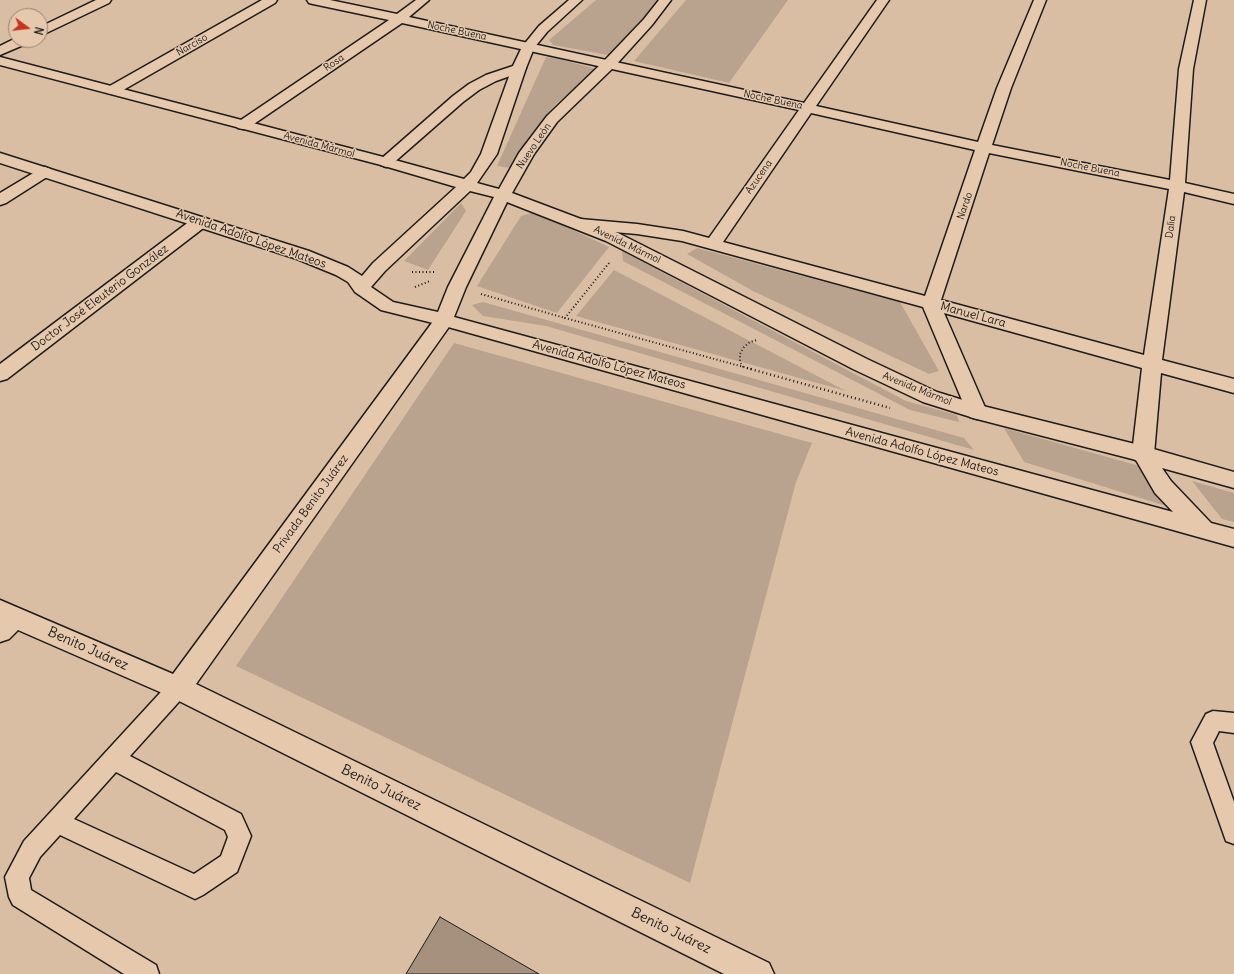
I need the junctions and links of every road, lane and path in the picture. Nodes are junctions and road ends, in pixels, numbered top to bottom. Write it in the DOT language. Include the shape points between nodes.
graph roads {
  1 [pos="105,0"];
  2 [pos="271,0"];
  3 [pos="312,0"];
  4 [pos="423,0"];
  5 [pos="576,0"];
  6 [pos="665,0"];
  7 [pos="882,0"];
  8 [pos="1040,0"];
  9 [pos="1200,0"];
  10 [pos="399,19"];
  11 [pos="48,28"];
  12 [pos="528,47"];
  13 [pos="0,60"];
  14 [pos="609,64"];
  15 [pos="519,68"];
  16 [pos="113,90"];
  17 [pos="808,108"];
  18 [pos="243,124"];
  19 [pos="985,148"];
  20 [pos="0,158"];
  21 [pos="386,162"];
  22 [pos="45,172"];
  23 [pos="467,185"];
  24 [pos="1177,186"];
  25 [pos="503,195"];
  26 [pos="1234,198"];
  27 [pos="0,200"];
  28 [pos="200,222"];
  29 [pos="580,224"];
  30 [pos="713,244"];
  31 [pos="612,261"];
  32 [pos="361,288"];
  33 [pos="474,292"];
  34 [pos="931,304"];
  35 [pos="565,318"];
  36 [pos="444,320"];
  37 [pos="755,336"];
  38 [pos="1152,365"];
  39 [pos="743,367"];
  40 [pos="0,374"];
  41 [pos="1234,386"];
  42 [pos="882,402"];
  43 [pos="977,412"];
  44 [pos="1143,454"];
  45 [pos="1234,480"];
  46 [pos="1203,529"];
  47 [pos="1234,538"];
  48 [pos="5,619"];
  49 [pos="178,688"];
  50 [pos="1234,723"];
  51 [pos="114,759"];
  52 [pos="57,822"];
  53 [pos="1234,833"];
  54 [pos="147,974"];
  55 [pos="758,974"];
  1 -- 11 [label="street"];
  2 -- 16 [label="street, Narciso"];
  3 -- 10 [label="street, Noche Buena"];
  4 -- 10 [label="street, Rosa"];
  5 -- 12 [label="street" via="543,29"];
  6 -- 14 [label="street, Nuevo León"];
  7 -- 17 [label="street, Azucena"];
  8 -- 19 [label="street, Nardo" via="1004,88"];
  9 -- 24 [label="street, Dalia" via="1186,69"];
  10 -- 12 [label="street, Noche Buena"];
  10 -- 18 [label="street, Rosa"];
  12 -- 14 [label="street, Noche Buena"];
  12 -- 15 [label="street"];
  13 -- 16 [label="street, Avenida Mármol"];
  14 -- 17 [label="street, Noche Buena"];
  14 -- 25 [label="street, Nuevo León" via="552,119 527,153"];
  15 -- 21 [label="street" via="491,78 468,91"];
  15 -- 23 [label="street" via="489,154"];
  16 -- 18 [label="street, Avenida Mármol"];
  17 -- 19 [label="street, Noche Buena"];
  17 -- 30 [label="street, Azucena"];
  18 -- 21 [label="street, Avenida Mármol"];
  19 -- 24 [label="street, Noche Buena"];
  19 -- 34 [label="street, Nardo"];
  20 -- 22 [label="street, Avenida Adolfo López Mateos"];
  21 -- 23 [label="street, Avenida Mármol"];
  22 -- 27 [label="street"];
  22 -- 28 [label="street, Avenida Adolfo López Mateos"];
  23 -- 25 [label="street, Avenida Mármol"];
  23 -- 32 [label="street" via="379,267"];
  24 -- 26 [label="street, Noche Buena"];
  24 -- 38 [label="street, Dalia"];
  25 -- 29 [label="street, Avenida Mármol"];
  25 -- 36 [label="street, Nuevo León" via="457,287"];
  28 -- 32 [label="street, Avenida Adolfo López Mateos" via="322,262 354,278"];
  28 -- 40 [label="street, Doctor José Eleuterio González"];
  29 -- 30 [label="street" via="644,230"];
  29 -- 43 [label="street, Avenida Mármol" via="635,248 897,382 930,397"];
  30 -- 34 [label="street, Manuel Lara"];
  31 -- 35 [label="path"];
  32 -- 36 [label="street, Avenida Adolfo López Mateos" via="387,306"];
  33 -- 35 [label="path"];
  34 -- 38 [label="street, Manuel Lara"];
  34 -- 43 [label="street"];
  35 -- 39 [label="path"];
  36 -- 46 [label="street, Avenida Adolfo López Mateos"];
  36 -- 49 [label="street, Privada Benito Juárez"];
  37 -- 39 [label="path" via="762,340 750,342 744,347 740,354"];
  38 -- 41 [label="street, Manuel Lara"];
  38 -- 44 [label="street, Dalia"];
  39 -- 42 [label="path" via="896,410"];
  43 -- 44 [label="street, Avenida Mármol"];
  44 -- 45 [label="street, Avenida Mármol"];
  44 -- 46 [label="street" via="1163,487"];
  46 -- 47 [label="street, Avenida Adolfo López Mateos"];
  48 -- 49 [label="street, Benito Juárez"];
  49 -- 51 [label="lane"];
  49 -- 55 [label="street, Benito Juárez"];
  50 -- 53 [label="lane" via="1213,721 1202,742"];
  51 -- 52 [label="lane"];
  51 -- 52 [label="lane" via="233,822 240,836 229,864 195,887"];
  52 -- 54 [label="lane" via="32,850 17,877 21,897"];
}
